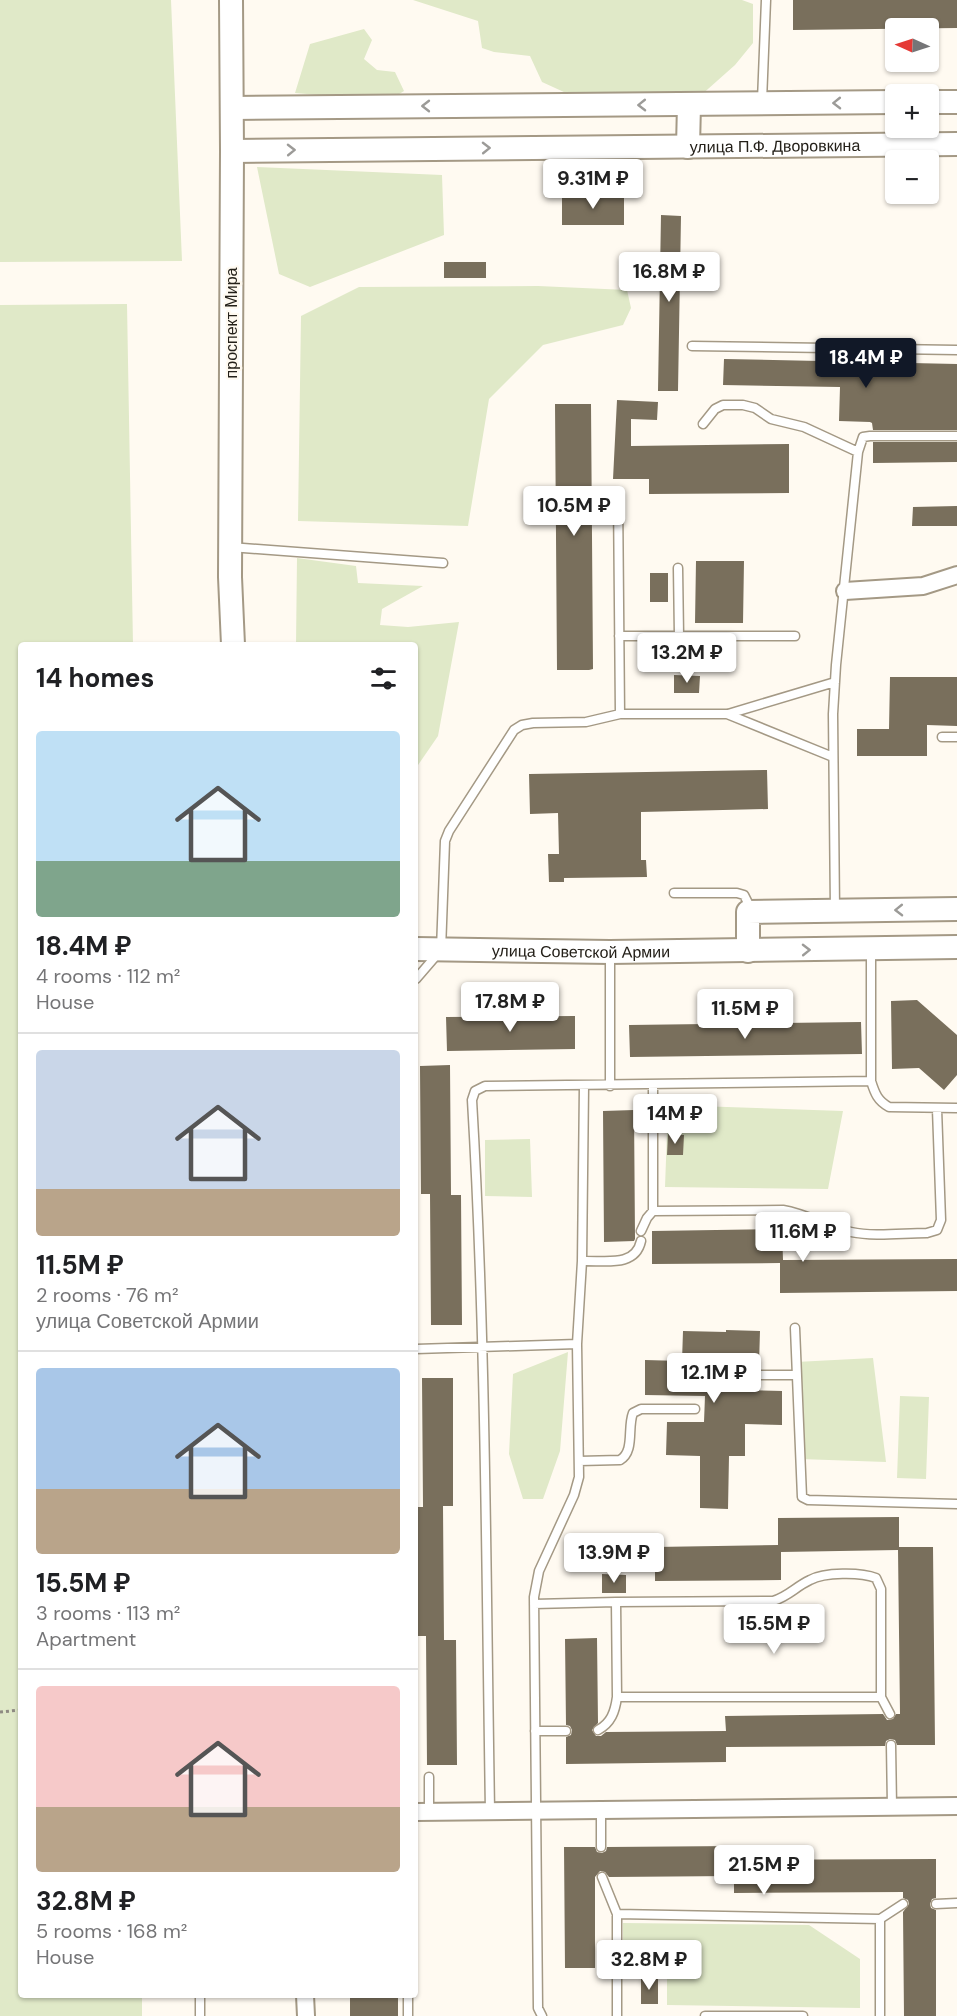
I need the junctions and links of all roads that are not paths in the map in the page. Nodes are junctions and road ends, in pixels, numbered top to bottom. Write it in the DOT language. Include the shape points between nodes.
graph roads {
  1 [pos="231,0"];
  2 [pos="766,0"];
  3 [pos="885,102"];
  4 [pos="939,102"];
  5 [pos="957,102"];
  6 [pos="688,104"];
  7 [pos="762,104"];
  8 [pos="232,108"];
  9 [pos="957,144"];
  10 [pos="688,147"];
  11 [pos="232,151"];
  12 [pos="692,346"];
  13 [pos="957,350"];
  14 [pos="703,424"];
  15 [pos="957,436"];
  16 [pos="858,452"];
  17 [pos="618,494"];
  18 [pos="230,548"];
  19 [pos="442,563"];
  20 [pos="678,568"];
  21 [pos="957,575"];
  22 [pos="845,591"];
  23 [pos="619,636"];
  24 [pos="679,636"];
  25 [pos="795,636"];
  26 [pos="233,642"];
  27 [pos="835,682"];
  28 [pos="620,714"];
  29 [pos="727,714"];
  30 [pos="942,737"];
  31 [pos="957,737"];
  32 [pos="833,757"];
  33 [pos="674,893"];
  34 [pos="957,909"];
  35 [pos="836,911"];
  36 [pos="748,912"];
  37 [pos="957,947"];
  38 [pos="418,949"];
  39 [pos="871,949"];
  40 [pos="441,950"];
  41 [pos="748,951"];
  42 [pos="610,952"];
  43 [pos="418,978"];
  44 [pos="871,1081"];
  45 [pos="653,1085"];
  46 [pos="584,1086"];
  47 [pos="610,1086"];
  48 [pos="937,1108"];
  49 [pos="957,1108"];
  50 [pos="653,1211"];
  51 [pos="641,1231"];
  52 [pos="641,1241"];
  53 [pos="582,1261"];
  54 [pos="795,1328"];
  55 [pos="577,1344"];
  56 [pos="483,1347"];
  57 [pos="418,1349"];
  58 [pos="734,1375"];
  59 [pos="797,1375"];
  60 [pos="695,1409"];
  61 [pos="579,1461"];
  62 [pos="957,1504"];
  63 [pos="616,1602"];
  64 [pos="534,1604"];
  65 [pos="881,1697"];
  66 [pos="617,1698"];
  67 [pos="890,1714"];
  68 [pos="598,1730"];
  69 [pos="535,1731"];
  70 [pos="566,1731"];
  71 [pos="891,1746"];
  72 [pos="429,1777"];
  73 [pos="892,1806"];
  74 [pos="957,1806"];
  75 [pos="536,1809"];
  76 [pos="602,1809"];
  77 [pos="490,1810"];
  78 [pos="422,1812"];
  79 [pos="602,1847"];
  80 [pos="602,1877"];
  81 [pos="957,1903"];
  82 [pos="903,1904"];
  83 [pos="936,1904"];
  84 [pos="617,1914"];
  85 [pos="880,1919"];
  86 [pos="200,1998"];
  87 [pos="305,1998"];
  88 [pos="408,1998"];
  89 [pos="200,2016"];
  90 [pos="306,2016"];
  91 [pos="408,2016"];
  92 [pos="542,2016"];
  93 [pos="616,2016"];
  94 [pos="705,2016"];
  95 [pos="803,2016"];
  96 [pos="880,2016"];
  1 -- 8 [label="street, проспект Мира"];
  2 -- 7 [label="lane"];
  3 -- 7 [label="street, one-way"];
  4 -- 5 [label="street"];
  6 -- 7 [label="street"];
  6 -- 8 [label="street, one-way"];
  6 -- 10 [label="street"];
  8 -- 11 [label="street, проспект Мира"];
  9 -- 10 [label="street, улица П.Ф. Дворовкина"];
  11 -- 10 [label="street, улица П.Ф. Дворовкина, one-way"];
  11 -- 18 [label="street, проспект Мира"];
  12 -- 13 [label="lane"];
  14 -- 16 [label="lane" via="723,405 743,405"];
  15 -- 16 [label="lane" via="863,437"];
  16 -- 22 [label="lane"];
  17 -- 23 [label="lane"];
  18 -- 19 [label="lane"];
  18 -- 26 [label="street, проспект Мира"];
  20 -- 24 [label="lane"];
  21 -- 22 [label="street" via="923,586"];
  22 -- 27 [label="lane"];
  23 -- 24 [label="lane"];
  23 -- 28 [label="lane"];
  24 -- 25 [label="lane"];
  27 -- 29 [label="lane"];
  27 -- 32 [label="lane"];
  28 -- 29 [label="lane"];
  28 -- 40 [label="lane" via="586,722 533,723 514,730 445,841"];
  29 -- 32 [label="lane"];
  30 -- 31 [label="lane"];
  32 -- 35 [label="lane"];
  33 -- 36 [label="lane" via="737,893 744,895"];
  34 -- 35 [label="street, one-way"];
  35 -- 36 [label="street"];
  36 -- 41 [label="street"];
  37 -- 39 [label="street, улица Советской Армии"];
  38 -- 40 [label="street, улица Советской Армии"];
  41 -- 39 [label="street, улица Советской Армии, one-way"];
  39 -- 44 [label="lane"];
  40 -- 42 [label="street, улица Советской Армии"];
  40 -- 43 [label="lane"];
  41 -- 42 [label="street, улица Советской Армии"];
  42 -- 47 [label="lane"];
  44 -- 45 [label="lane"];
  44 -- 48 [label="lane" via="874,1093 890,1107"];
  45 -- 47 [label="lane"];
  45 -- 50 [label="lane"];
  46 -- 47 [label="lane"];
  46 -- 53 [label="lane"];
  46 -- 56 [label="lane" via="484,1086 475,1091 472,1100"];
  48 -- 49 [label="lane"];
  48 -- 50 [label="lane" via="937,1230 848,1232 783,1210"];
  50 -- 51 [label="lane"];
  52 -- 53 [label="lane" via="634,1256 627,1260"];
  53 -- 55 [label="lane"];
  54 -- 59 [label="lane"];
  55 -- 56 [label="lane"];
  55 -- 61 [label="lane"];
  56 -- 57 [label="lane"];
  56 -- 77 [label="lane"];
  58 -- 59 [label="lane"];
  59 -- 62 [label="lane" via="802,1497"];
  60 -- 61 [label="lane" via="641,1409 629,1421 626,1456 620,1460"];
  61 -- 64 [label="lane" via="574,1495 539,1571"];
  63 -- 64 [label="lane"];
  63 -- 65 [label="lane" via="772,1601 823,1575 867,1574 876,1578 881,1588"];
  63 -- 66 [label="lane"];
  64 -- 69 [label="lane"];
  65 -- 66 [label="lane"];
  65 -- 67 [label="lane"];
  66 -- 68 [label="lane" via="611,1718"];
  69 -- 70 [label="lane"];
  69 -- 75 [label="lane"];
  71 -- 73 [label="lane"];
  72 -- 78 [label="lane"];
  73 -- 74 [label="street"];
  73 -- 76 [label="street"];
  75 -- 76 [label="street"];
  75 -- 77 [label="street"];
  75 -- 92 [label="lane" via="538,2008"];
  76 -- 79 [label="lane"];
  77 -- 78 [label="street"];
  80 -- 84 [label="lane"];
  81 -- 83 [label="lane"];
  82 -- 85 [label="lane"];
  84 -- 85 [label="lane"];
  84 -- 93 [label="lane"];
  85 -- 96 [label="lane"];
  86 -- 89 [label="lane"];
  87 -- 90 [label="street"];
  88 -- 91 [label="lane"];
  94 -- 95 [label="lane"];
}
